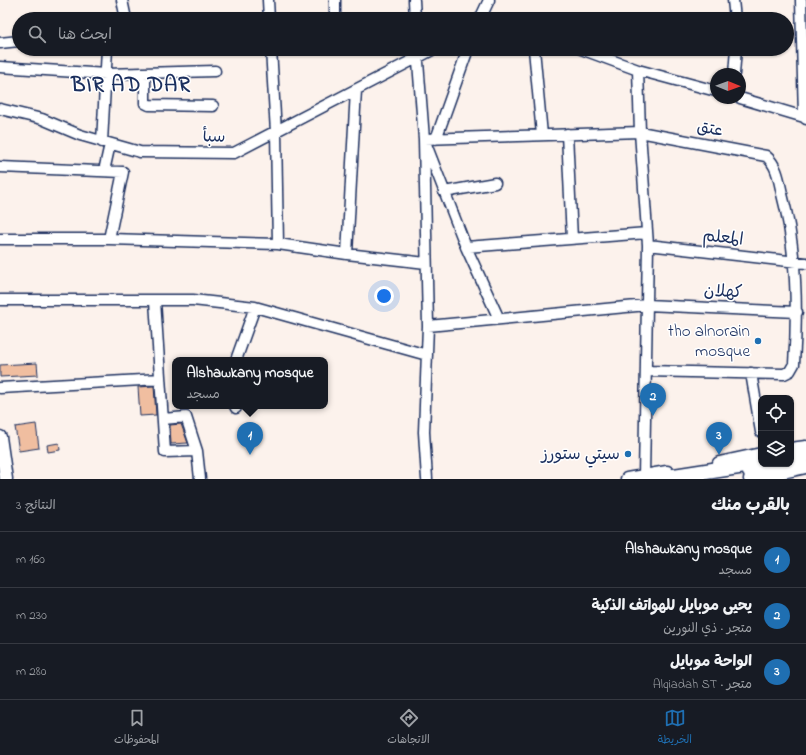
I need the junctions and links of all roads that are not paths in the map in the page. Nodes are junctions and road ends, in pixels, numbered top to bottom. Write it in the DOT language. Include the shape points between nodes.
graph roads {
  1 [pos="122,0"];
  2 [pos="268,0"];
  3 [pos="335,0"];
  4 [pos="414,0"];
  5 [pos="489,0"];
  6 [pos="733,0"];
  7 [pos="801,0"];
  8 [pos="125,12"];
  9 [pos="269,12"];
  10 [pos="335,12"];
  11 [pos="415,12"];
  12 [pos="483,12"];
  13 [pos="734,12"];
  14 [pos="12,41"];
  15 [pos="0,42"];
  16 [pos="804,51"];
  17 [pos="107,56"];
  18 [pos="271,56"];
  19 [pos="414,56"];
  20 [pos="417,56"];
  21 [pos="466,56"];
  22 [pos="535,56"];
  23 [pos="600,56"];
  24 [pos="735,56"];
  25 [pos="0,67"];
  26 [pos="734,68"];
  27 [pos="638,70"];
  28 [pos="215,71"];
  29 [pos="145,73"];
  30 [pos="106,74"];
  31 [pos="710,89"];
  32 [pos="356,90"];
  33 [pos="746,100"];
  34 [pos="213,106"];
  35 [pos="0,109"];
  36 [pos="805,117"];
  37 [pos="276,132"];
  38 [pos="640,132"];
  39 [pos="567,134"];
  40 [pos="542,135"];
  41 [pos="424,139"];
  42 [pos="436,139"];
  43 [pos="106,143"];
  44 [pos="0,167"];
  45 [pos="104,171"];
  46 [pos="495,184"];
  47 [pos="444,192"];
  48 [pos="647,233"];
  49 [pos="0,239"];
  50 [pos="109,239"];
  51 [pos="572,239"];
  52 [pos="278,244"];
  53 [pos="648,245"];
  54 [pos="466,247"];
  55 [pos="347,254"];
  56 [pos="795,262"];
  57 [pos="426,263"];
  58 [pos="806,263"];
  59 [pos="0,300"];
  60 [pos="155,301"];
  61 [pos="647,305"];
  62 [pos="255,308"];
  63 [pos="797,312"];
  64 [pos="499,319"];
  65 [pos="428,326"];
  66 [pos="427,356"];
  67 [pos="237,357"];
  68 [pos="646,371"];
  69 [pos="751,373"];
  70 [pos="160,379"];
  71 [pos="0,388"];
  72 [pos="163,419"];
  73 [pos="761,431"];
  74 [pos="0,437"];
  75 [pos="806,447"];
  76 [pos="794,449"];
  77 [pos="196,451"];
  78 [pos="758,455"];
  79 [pos="806,455"];
  80 [pos="794,457"];
  81 [pos="806,461"];
  82 [pos="794,463"];
  83 [pos="765,467"];
  84 [pos="806,467"];
  85 [pos="730,471"];
  86 [pos="766,473"];
  87 [pos="651,478"];
  88 [pos="6,479"];
  89 [pos="200,479"];
  90 [pos="427,479"];
  91 [pos="627,479"];
  92 [pos="701,479"];
  93 [pos="750,479"];
  1 -- 8 [label="street"];
  2 -- 9 [label="street"];
  3 -- 10 [label="street"];
  4 -- 11 [label="street"];
  5 -- 12 [label="street"];
  6 -- 13 [label="street"];
  7 -- 16 [label="street"];
  14 -- 15 [label="street"];
  16 -- 36 [label="street"];
  17 -- 30 [label="street"];
  18 -- 37 [label="street"];
  19 -- 32 [label="street, سبأ"];
  20 -- 41 [label="street"];
  21 -- 42 [label="street"];
  22 -- 40 [label="street"];
  23 -- 27 [label="street"];
  24 -- 26 [label="street"];
  25 -- 30 [label="street"];
  27 -- 31 [label="street"];
  27 -- 38 [label="street"];
  28 -- 29 [label="street"];
  29 -- 30 [label="street"];
  29 -- 34 [label="street" via="145,103 149,105"];
  30 -- 43 [label="street"];
  32 -- 37 [label="street, سبأ"];
  32 -- 55 [label="street"];
  33 -- 36 [label="street"];
  35 -- 43 [label="street, سبأ" via="42,118 80,135"];
  37 -- 43 [label="street, سبأ" via="234,153 140,152"];
  37 -- 52 [label="street"];
  38 -- 39 [label="street, عتق"];
  38 -- 48 [label="street"];
  38 -- 56 [label="street, عتق" via="766,156 772,161 788,217"];
  39 -- 40 [label="street, عتق"];
  39 -- 51 [label="street"];
  40 -- 42 [label="street, عتق"];
  41 -- 42 [label="street, عتق"];
  41 -- 47 [label="street"];
  41 -- 57 [label="street"];
  43 -- 45 [label="street"];
  44 -- 45 [label="street"];
  45 -- 50 [label="street" via="123,172"];
  46 -- 47 [label="street"];
  47 -- 54 [label="street"];
  48 -- 51 [label="street"];
  48 -- 53 [label="street"];
  49 -- 50 [label="street"];
  50 -- 52 [label="street"];
  51 -- 54 [label="street"];
  52 -- 55 [label="street"];
  53 -- 56 [label="street, المعلم"];
  53 -- 61 [label="street"];
  54 -- 64 [label="street"];
  55 -- 57 [label="street"];
  56 -- 58 [label="street, المعلم"];
  56 -- 63 [label="street"];
  57 -- 65 [label="street"];
  59 -- 60 [label="street"];
  60 -- 62 [label="street" via="193,300"];
  60 -- 70 [label="street"];
  61 -- 63 [label="street, كهلان"];
  61 -- 64 [label="street, كهلان"];
  61 -- 68 [label="street"];
  62 -- 66 [label="street"];
  62 -- 67 [label="street"];
  63 -- 69 [label="street" via="794,364 790,371 784,374"];
  64 -- 65 [label="street, كهلان"];
  65 -- 66 [label="street"];
  66 -- 90 [label="street" via="424,432"];
  68 -- 69 [label="street"];
  68 -- 87 [label="street"];
  69 -- 73 [label="street"];
  70 -- 71 [label="street"];
  70 -- 72 [label="street"];
  72 -- 77 [label="street" via="186,417"];
  72 -- 77 [label="street" via="165,452"];
  74 -- 88 [label="street"];
  75 -- 76 [label="street"];
  77 -- 89 [label="street"];
  78 -- 87 [label="street"];
  79 -- 80 [label="main road"];
  81 -- 82 [label="main road"];
  83 -- 85 [label="main road"];
  84 -- 86 [label="street"];
  85 -- 86 [label="main road"];
  85 -- 87 [label="main road"];
  85 -- 92 [label="main road"];
  86 -- 93 [label="street"];
  87 -- 91 [label="street"];
}
